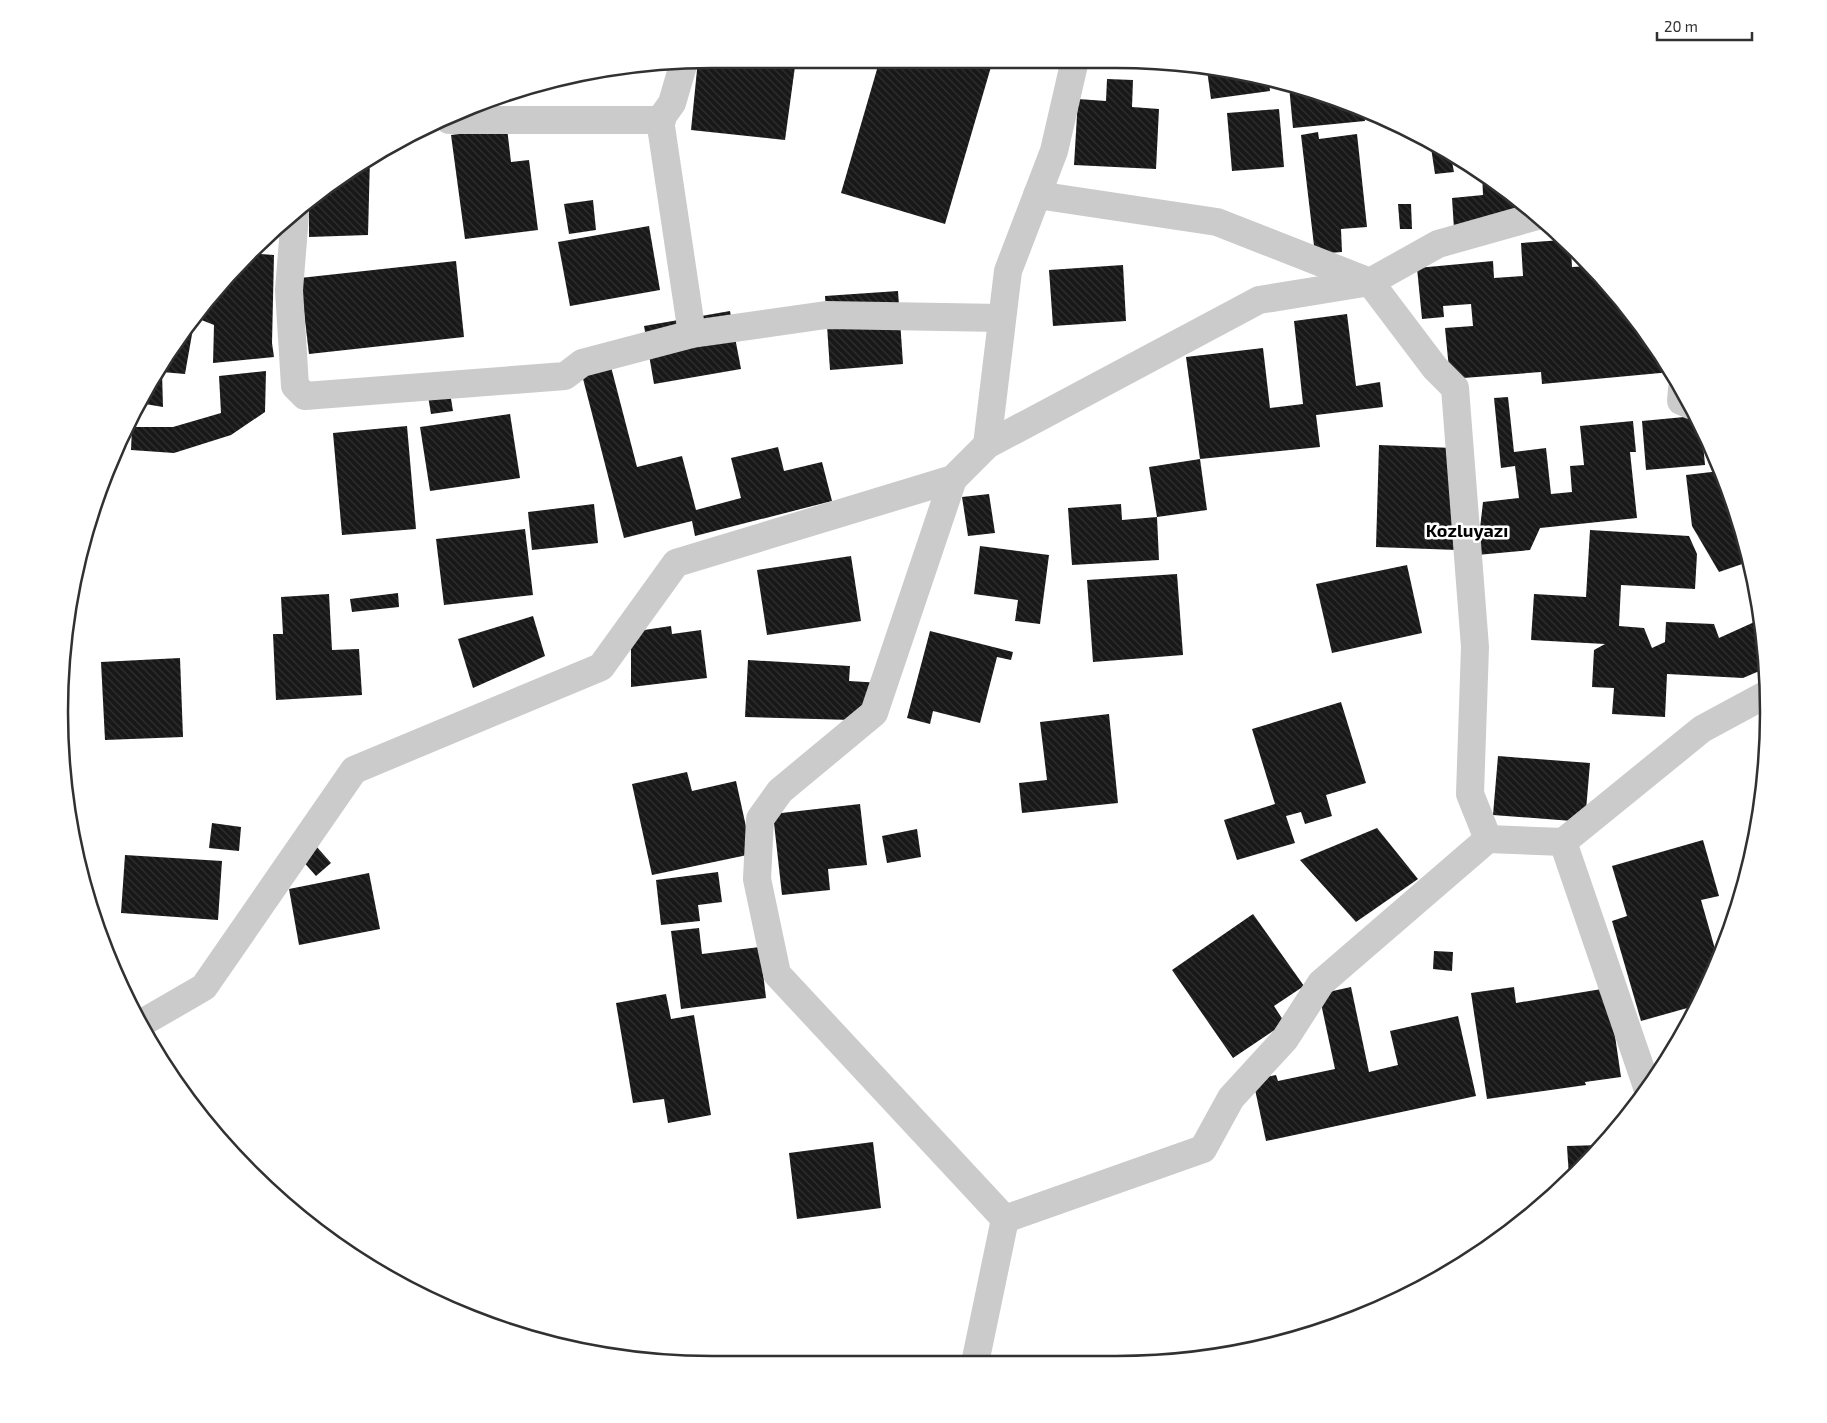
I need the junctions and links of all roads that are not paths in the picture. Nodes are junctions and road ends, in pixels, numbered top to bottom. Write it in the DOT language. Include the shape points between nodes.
graph roads {
  1 [pos="1073,68"];
  2 [pos="682,69"];
  3 [pos="458,120"];
  4 [pos="662,120"];
  5 [pos="1038,195"];
  6 [pos="1529,218"];
  7 [pos="295,221"];
  8 [pos="1370,282"];
  9 [pos="1002,318"];
  10 [pos="692,334"];
  11 [pos="987,445"];
  12 [pos="953,479"];
  13 [pos="1759,698"];
  14 [pos="1488,840"];
  15 [pos="1563,842"];
  16 [pos="147,1020"];
  17 [pos="1644,1079"];
  18 [pos="1005,1219"];
  19 [pos="976,1356"];
  1 -- 5 [label="street" via="1054,151"];
  2 -- 4 [label="street" via="672,103"];
  3 -- 4 [label="street"];
  4 -- 10 [label="street"];
  5 -- 8 [label="street" via="1217,222"];
  5 -- 9 [label="street" via="1008,271"];
  6 -- 8 [label="street" via="1438,244"];
  7 -- 10 [label="street" via="289,290 295,386 305,396 565,376 582,363"];
  8 -- 11 [label="street" via="1258,300"];
  8 -- 14 [label="street" via="1435,368 1455,388 1475,647 1470,794"];
  9 -- 10 [label="street" via="826,315"];
  9 -- 11 [label="street"];
  11 -- 12 [label="street"];
  12 -- 16 [label="street" via="676,562 601,667 354,770 204,987"];
  12 -- 18 [label="street" via="874,713 780,791 760,819 757,879 777,974"];
  13 -- 15 [label="street" via="1702,729"];
  14 -- 15 [label="street"];
  14 -- 18 [label="street" via="1321,983 1285,1039 1231,1098 1203,1149"];
  15 -- 17 [label="street"];
  18 -- 19 [label="street"];
}
